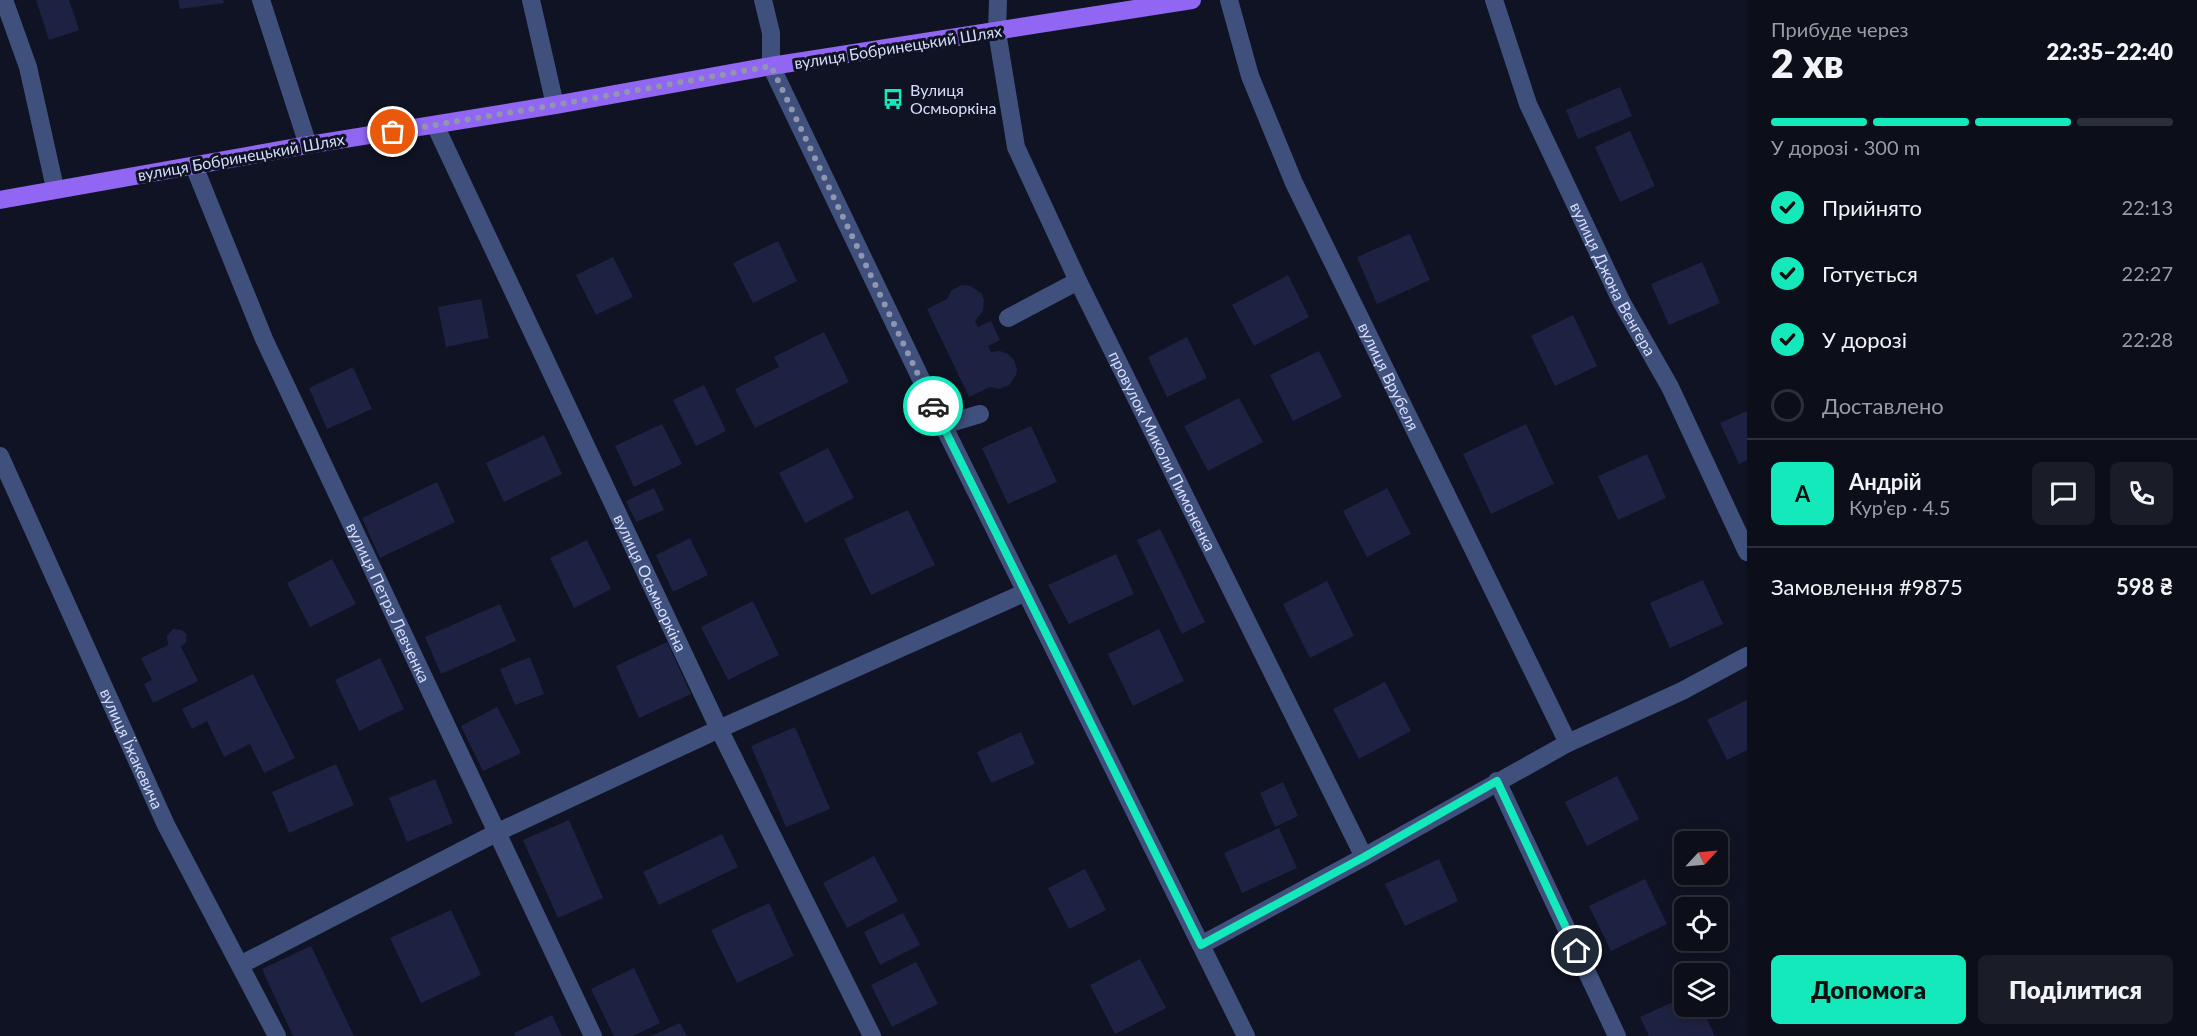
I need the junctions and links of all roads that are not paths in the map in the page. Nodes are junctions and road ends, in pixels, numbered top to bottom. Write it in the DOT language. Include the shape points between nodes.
graph roads {
  1 [pos="4,0"];
  2 [pos="261,0"];
  3 [pos="531,0"];
  4 [pos="763,0"];
  5 [pos="998,0"];
  6 [pos="1192,0"];
  7 [pos="1229,0"];
  8 [pos="1494,0"];
  9 [pos="997,32"];
  10 [pos="771,66"];
  11 [pos="555,105"];
  12 [pos="435,125"];
  13 [pos="308,145"];
  14 [pos="194,166"];
  15 [pos="55,188"];
  16 [pos="0,200"];
  17 [pos="1078,281"];
  18 [pos="1008,318"];
  19 [pos="980,414"];
  20 [pos="943,425"];
  21 [pos="0,456"];
  22 [pos="1747,552"];
  23 [pos="1026,592"];
  24 [pos="1747,656"];
  25 [pos="719,729"];
  26 [pos="1568,743"];
  27 [pos="1497,781"];
  28 [pos="496,833"];
  29 [pos="1364,857"];
  30 [pos="1201,945"];
  31 [pos="240,965"];
  32 [pos="277,1036"];
  33 [pos="593,1036"];
  34 [pos="872,1036"];
  35 [pos="1246,1036"];
  36 [pos="1617,1036"];
  1 -- 15 [label="street" via="28,67"];
  2 -- 13 [label="street"];
  3 -- 11 [label="street"];
  4 -- 10 [label="street" via="771,33"];
  5 -- 9 [label="street, провулок Миколи Пимоненка"];
  6 -- 9 [label="main road, вулиця Бобринецький Шлях"];
  7 -- 26 [label="street, вулиця Врубеля" via="1250,76 1293,183"];
  8 -- 22 [label="street, вулиця Джона Венгера" via="1528,104 1621,301 1670,387"];
  9 -- 10 [label="main road, вулиця Бобринецький Шлях"];
  9 -- 17 [label="street, провулок Миколи Пимоненка" via="1016,147"];
  10 -- 11 [label="main road, вулиця Бобринецький Шлях"];
  10 -- 20 [label="street"];
  11 -- 12 [label="main road, вулиця Бобринецький Шлях"];
  12 -- 13 [label="main road, вулиця Бобринецький Шлях"];
  12 -- 25 [label="street, вулиця Осьмьоркіна"];
  13 -- 14 [label="main road, вулиця Бобринецький Шлях"];
  14 -- 15 [label="main road, вулиця Бобринецький Шлях"];
  14 -- 28 [label="street, вулиця Петра Левченка" via="264,339"];
  15 -- 16 [label="main road, вулиця Бобринецький Шлях"];
  17 -- 18 [label="street"];
  17 -- 29 [label="street, провулок Миколи Пимоненка"];
  19 -- 20 [label="street"];
  20 -- 23 [label="street"];
  21 -- 31 [label="street, вулиця Їжакевича" via="166,825"];
  23 -- 25 [label="street"];
  23 -- 30 [label="street"];
  24 -- 26 [label="street" via="1682,691"];
  25 -- 28 [label="street"];
  25 -- 34 [label="street, вулиця Осьмьоркіна"];
  26 -- 27 [label="street"];
  27 -- 29 [label="street"];
  27 -- 36 [label="street"];
  28 -- 31 [label="street"];
  28 -- 33 [label="street, вулиця Петра Левченка"];
  29 -- 30 [label="street"];
  30 -- 35 [label="street"];
  31 -- 32 [label="street, вулиця Їжакевича"];
}
